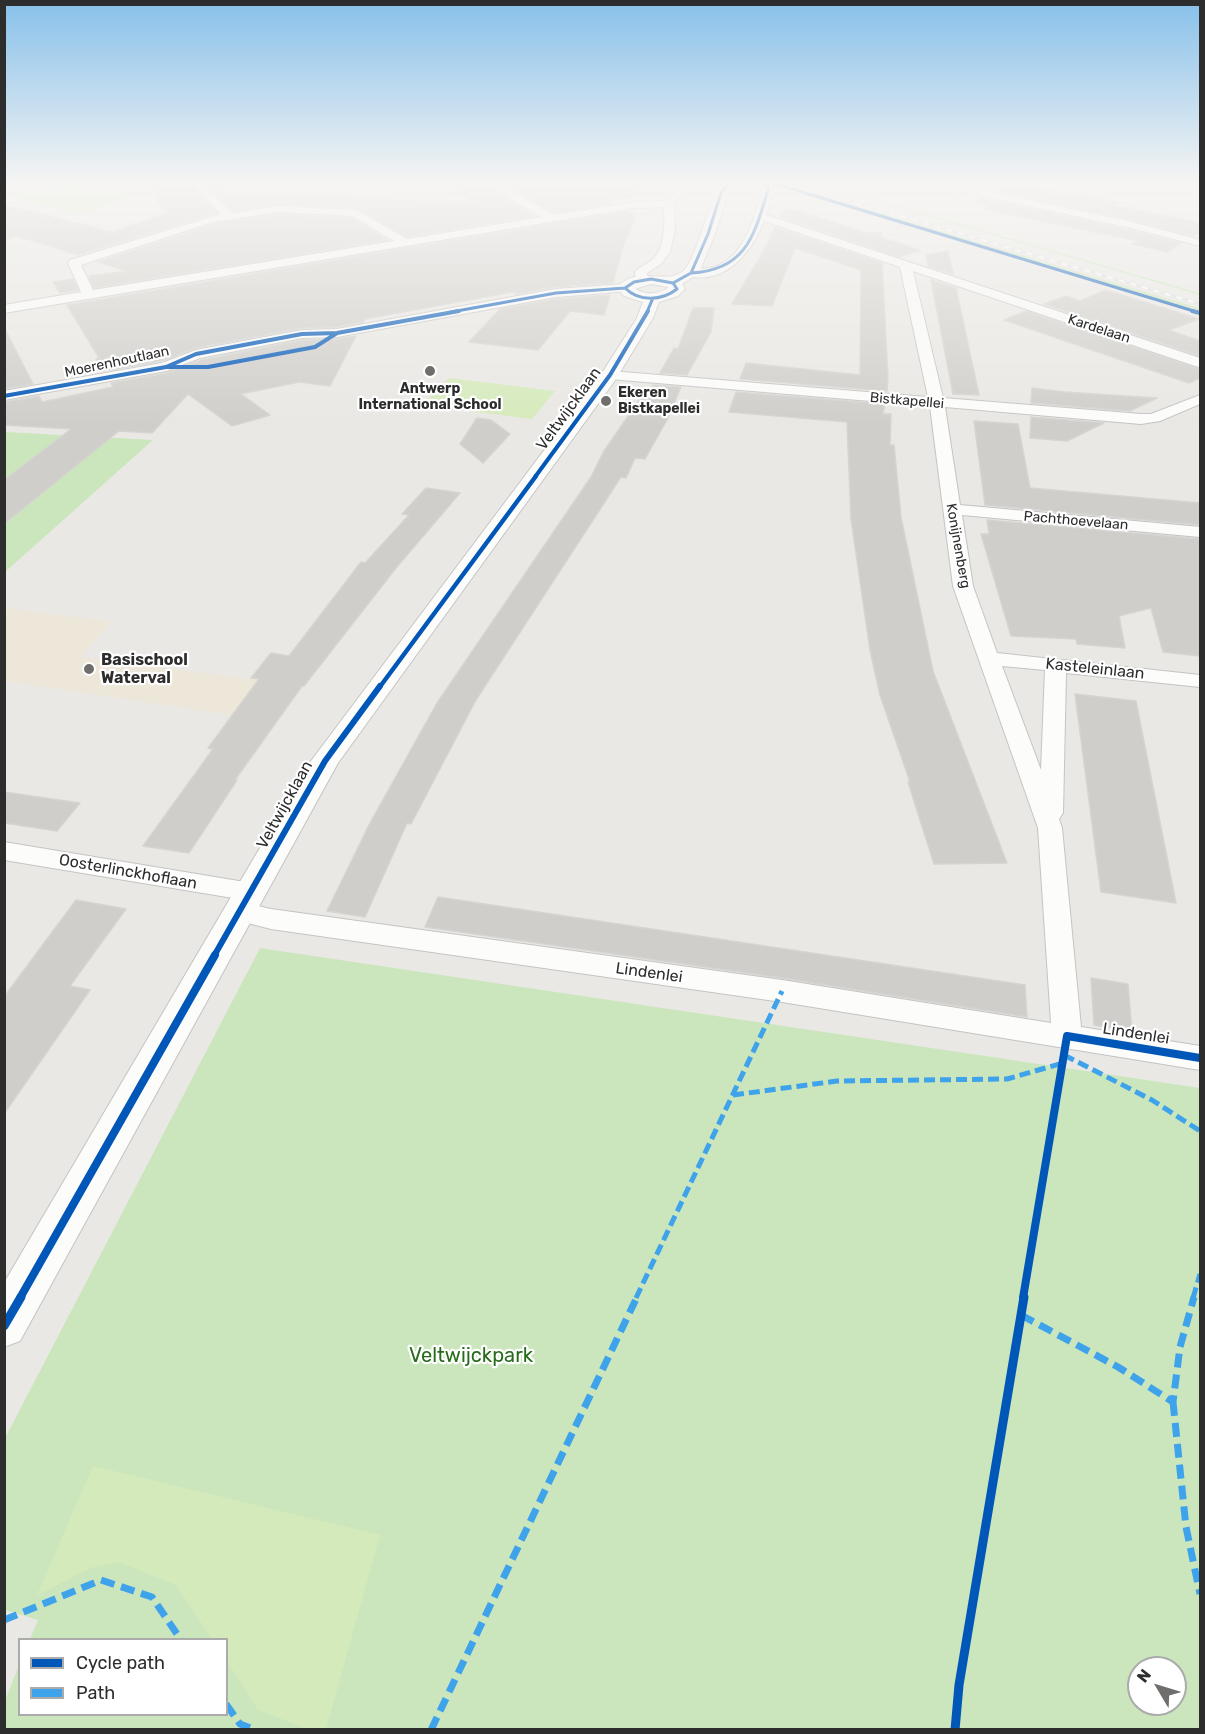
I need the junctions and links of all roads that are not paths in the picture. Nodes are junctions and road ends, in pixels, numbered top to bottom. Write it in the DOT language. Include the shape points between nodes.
graph roads {
  1 [pos="74,263"];
  2 [pos="289,263"];
  3 [pos="655,263"];
  4 [pos="695,263"];
  5 [pos="734,263"];
  6 [pos="902,263"];
  7 [pos="905,264"];
  8 [pos="693,268"];
  9 [pos="657,285"];
  10 [pos="968,286"];
  11 [pos="625,288"];
  12 [pos="911,288"];
  13 [pos="89,295"];
  14 [pos="4,309"];
  15 [pos="1200,363"];
  16 [pos="610,375"];
  17 [pos="4,396"];
  18 [pos="1200,399"];
  19 [pos="937,404"];
  20 [pos="951,509"];
  21 [pos="1200,532"];
  22 [pos="990,658"];
  23 [pos="1056,665"];
  24 [pos="1200,681"];
  25 [pos="1050,828"];
  26 [pos="4,851"];
  27 [pos="246,902"];
  28 [pos="1067,1036"];
  29 [pos="1200,1058"];
  30 [pos="4,1326"];
  1 -- 13 [label="street"];
  2 -- 13 [label="street"];
  3 -- 9 [label="street, Veltwijcklaan" via="640,276"];
  4 -- 8 [label="street"];
  5 -- 8 [label="street" via="704,274"];
  6 -- 7 [label="street, Kardelaan"];
  7 -- 10 [label="street, Kardelaan"];
  7 -- 12 [label="street, Konijnenberg"];
  8 -- 9 [label="street"];
  9 -- 11 [label="street" via="636,296"];
  9 -- 16 [label="street, Veltwijcklaan" via="645,318"];
  10 -- 12 [label="street" via="933,283"];
  10 -- 15 [label="street, Kardelaan"];
  11 -- 17 [label="street, Moerenhoutlaan" via="556,293 337,333 302,334 196,354 166,367"];
  12 -- 19 [label="street, Konijnenberg"];
  13 -- 14 [label="street"];
  16 -- 19 [label="street, Bistkapellei"];
  16 -- 27 [label="street, Veltwijcklaan" via="325,761"];
  18 -- 19 [label="street, Bistkapellei" via="1141,420"];
  19 -- 20 [label="street, Konijnenberg"];
  20 -- 21 [label="street, Pachthoevelaan"];
  20 -- 22 [label="street, Konijnenberg" via="963,586"];
  22 -- 23 [label="street, Kasteleinlaan"];
  22 -- 25 [label="street, Konijnenberg"];
  23 -- 24 [label="street, Kasteleinlaan"];
  23 -- 25 [label="street, Konijnenberg"];
  25 -- 28 [label="street, Konijnenberg"];
  26 -- 27 [label="street, Oosterlinckhoflaan"];
  27 -- 28 [label="street, Lindenlei" via="271,919"];
  27 -- 30 [label="street, Veltwijcklaan"];
  28 -- 29 [label="street, Lindenlei"];
}
